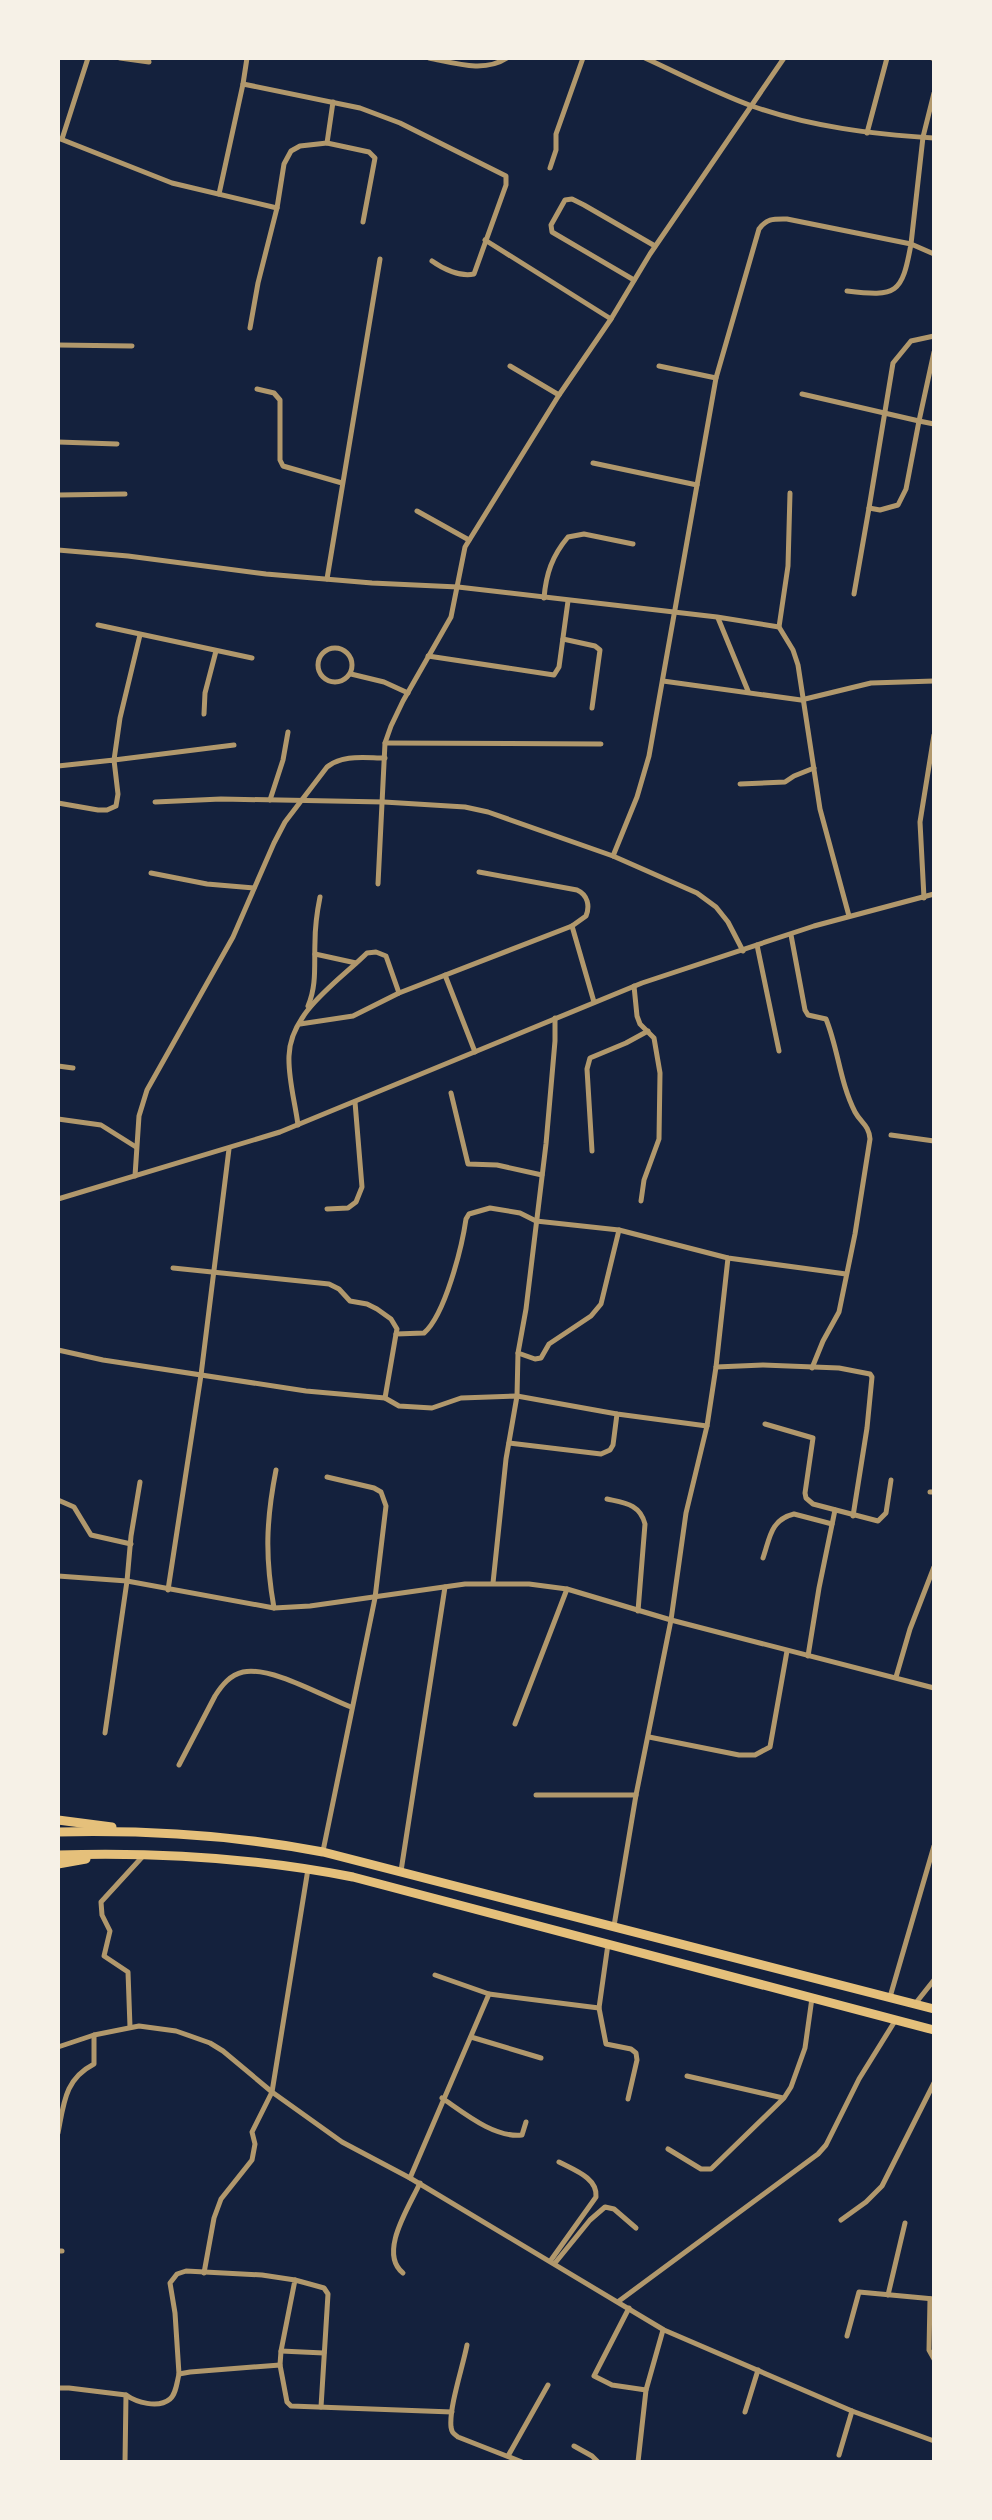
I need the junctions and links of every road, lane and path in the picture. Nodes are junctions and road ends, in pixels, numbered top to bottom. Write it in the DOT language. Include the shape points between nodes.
graph roads {
  1 [pos="88,58"];
  2 [pos="120,58"];
  3 [pos="247,58"];
  4 [pos="429,58"];
  5 [pos="507,58"];
  6 [pos="583,58"];
  7 [pos="645,58"];
  8 [pos="784,58"];
  9 [pos="887,58"];
  10 [pos="149,62"];
  11 [pos="243,84"];
  12 [pos="934,93"];
  13 [pos="333,102"];
  14 [pos="751,105"];
  15 [pos="867,133"];
  16 [pos="923,137"];
  17 [pos="934,138"];
  18 [pos="60,139"];
  19 [pos="327,143"];
  20 [pos="550,168"];
  21 [pos="219,194"];
  22 [pos="277,208"];
  23 [pos="363,222"];
  24 [pos="485,240"];
  25 [pos="911,244"];
  26 [pos="655,246"];
  27 [pos="934,254"];
  28 [pos="380,259"];
  29 [pos="432,261"];
  30 [pos="634,280"];
  31 [pos="847,291"];
  32 [pos="611,319"];
  33 [pos="250,328"];
  34 [pos="934,336"];
  35 [pos="58,345"];
  36 [pos="132,346"];
  37 [pos="934,352"];
  38 [pos="510,366"];
  39 [pos="659,366"];
  40 [pos="716,378"];
  41 [pos="257,389"];
  42 [pos="802,394"];
  43 [pos="559,395"];
  44 [pos="883,413"];
  45 [pos="919,421"];
  46 [pos="934,424"];
  47 [pos="58,442"];
  48 [pos="117,444"];
  49 [pos="593,463"];
  50 [pos="342,483"];
  51 [pos="697,485"];
  52 [pos="790,493"];
  53 [pos="125,494"];
  54 [pos="58,495"];
  55 [pos="869,508"];
  56 [pos="417,511"];
  57 [pos="469,540"];
  58 [pos="633,544"];
  59 [pos="58,550"];
  60 [pos="327,579"];
  61 [pos="458,587"];
  62 [pos="854,594"];
  63 [pos="544,598"];
  64 [pos="568,601"];
  65 [pos="675,613"];
  66 [pos="717,617"];
  67 [pos="98,625"];
  68 [pos="779,627"];
  69 [pos="140,635"];
  70 [pos="563,639"];
  71 [pos="216,651"];
  72 [pos="428,656"];
  73 [pos="252,658"];
  74 [pos="351,674"];
  75 [pos="663,681"];
  76 [pos="934,681"];
  77 [pos="748,691"];
  78 [pos="408,693"];
  79 [pos="801,700"];
  80 [pos="592,708"];
  81 [pos="204,714"];
  82 [pos="288,732"];
  83 [pos="934,735"];
  84 [pos="385,743"];
  85 [pos="601,744"];
  86 [pos="234,745"];
  87 [pos="385,758"];
  88 [pos="114,760"];
  89 [pos="58,766"];
  90 [pos="814,768"];
  91 [pos="740,784"];
  92 [pos="270,800"];
  93 [pos="303,801"];
  94 [pos="155,802"];
  95 [pos="384,802"];
  96 [pos="58,803"];
  97 [pos="613,856"];
  98 [pos="479,872"];
  99 [pos="151,873"];
  100 [pos="378,884"];
  101 [pos="254,888"];
  102 [pos="934,894"];
  103 [pos="320,897"];
  104 [pos="924,898"];
  105 [pos="849,916"];
  106 [pos="572,926"];
  107 [pos="791,935"];
  108 [pos="757,945"];
  109 [pos="743,951"];
  110 [pos="315,954"];
  111 [pos="357,963"];
  112 [pos="445,975"];
  113 [pos="634,986"];
  114 [pos="399,993"];
  115 [pos="594,1002"];
  116 [pos="308,1007"];
  117 [pos="555,1018"];
  118 [pos="300,1024"];
  119 [pos="648,1031"];
  120 [pos="779,1051"];
  121 [pos="475,1052"];
  122 [pos="58,1066"];
  123 [pos="73,1068"];
  124 [pos="451,1093"];
  125 [pos="355,1102"];
  126 [pos="58,1119"];
  127 [pos="298,1125"];
  128 [pos="891,1135"];
  129 [pos="934,1141"];
  130 [pos="137,1147"];
  131 [pos="229,1149"];
  132 [pos="592,1151"];
  133 [pos="542,1175"];
  134 [pos="135,1176"];
  135 [pos="58,1199"];
  136 [pos="641,1201"];
  137 [pos="327,1209"];
  138 [pos="536,1221"];
  139 [pos="619,1230"];
  140 [pos="728,1258"];
  141 [pos="173,1268"];
  142 [pos="212,1272"];
  143 [pos="846,1274"];
  144 [pos="396,1334"];
  145 [pos="58,1350"];
  146 [pos="518,1353"];
  147 [pos="716,1367"];
  148 [pos="812,1368"];
  149 [pos="201,1375"];
  150 [pos="517,1396"];
  151 [pos="385,1398"];
  152 [pos="617,1414"];
  153 [pos="765,1424"];
  154 [pos="707,1426"];
  155 [pos="509,1443"];
  156 [pos="276,1470"];
  157 [pos="327,1477"];
  158 [pos="891,1480"];
  159 [pos="140,1482"];
  160 [pos="607,1499"];
  161 [pos="58,1500"];
  162 [pos="835,1510"];
  163 [pos="853,1516"];
  164 [pos="832,1524"];
  165 [pos="131,1544"];
  166 [pos="763,1558"];
  167 [pos="934,1567"];
  168 [pos="58,1576"];
  169 [pos="127,1581"];
  170 [pos="493,1583"];
  171 [pos="445,1587"];
  172 [pos="567,1589"];
  173 [pos="168,1590"];
  174 [pos="375,1598"];
  175 [pos="274,1608"];
  176 [pos="638,1611"];
  177 [pos="671,1620"];
  178 [pos="788,1650"];
  179 [pos="808,1656"];
  180 [pos="896,1677"];
  181 [pos="934,1688"];
  182 [pos="351,1707"];
  183 [pos="515,1724"];
  184 [pos="105,1733"];
  185 [pos="649,1737"];
  186 [pos="179,1765"];
  187 [pos="536,1795"];
  188 [pos="636,1795"];
  189 [pos="58,1820"];
  190 [pos="135,1831"];
  191 [pos="58,1832"];
  192 [pos="934,1846"];
  193 [pos="323,1852"];
  194 [pos="132,1854"];
  195 [pos="58,1855"];
  196 [pos="144,1855"];
  197 [pos="58,1864"];
  198 [pos="308,1868"];
  199 [pos="401,1871"];
  200 [pos="614,1927"];
  201 [pos="609,1943"];
  202 [pos="435,1975"];
  203 [pos="934,1980"];
  204 [pos="489,1994"];
  205 [pos="812,1997"];
  206 [pos="889,1998"];
  207 [pos="914,2004"];
  208 [pos="599,2008"];
  209 [pos="934,2009"];
  210 [pos="895,2020"];
  211 [pos="130,2027"];
  212 [pos="934,2030"];
  213 [pos="94,2035"];
  214 [pos="471,2037"];
  215 [pos="58,2047"];
  216 [pos="541,2058"];
  217 [pos="687,2076"];
  218 [pos="934,2083"];
  219 [pos="272,2092"];
  220 [pos="442,2098"];
  221 [pos="784,2098"];
  222 [pos="628,2099"];
  223 [pos="526,2122"];
  224 [pos="58,2133"];
  225 [pos="668,2149"];
  226 [pos="559,2162"];
  227 [pos="410,2178"];
  228 [pos="420,2183"];
  229 [pos="841,2220"];
  230 [pos="905,2223"];
  231 [pos="636,2228"];
  232 [pos="553,2262"];
  233 [pos="204,2273"];
  234 [pos="403,2273"];
  235 [pos="295,2280"];
  236 [pos="888,2295"];
  237 [pos="932,2299"];
  238 [pos="619,2301"];
  239 [pos="629,2308"];
  240 [pos="664,2330"];
  241 [pos="847,2336"];
  242 [pos="467,2345"];
  243 [pos="281,2351"];
  244 [pos="324,2353"];
  245 [pos="934,2359"];
  246 [pos="280,2365"];
  247 [pos="758,2370"];
  248 [pos="179,2374"];
  249 [pos="548,2385"];
  250 [pos="58,2388"];
  251 [pos="646,2390"];
  252 [pos="126,2395"];
  253 [pos="321,2407"];
  254 [pos="852,2411"];
  255 [pos="452,2412"];
  256 [pos="745,2412"];
  257 [pos="934,2441"];
  258 [pos="574,2446"];
  259 [pos="839,2455"];
  260 [pos="508,2456"];
  261 [pos="125,2462"];
  262 [pos="522,2462"];
  263 [pos="598,2462"];
  264 [pos="638,2462"];
  1 -- 18 [label="street"];
  2 -- 10 [label="street"];
  3 -- 11 [label="street"];
  4 -- 5 [label="street" via="484,67"];
  6 -- 20 [label="street" via="556,134"];
  7 -- 14 [label="street"];
  8 -- 14 [label="street"];
  9 -- 15 [label="street"];
  11 -- 13 [label="street"];
  11 -- 21 [label="street"];
  12 -- 16 [label="street"];
  13 -- 19 [label="street"];
  13 -- 24 [label="street" via="400,123 504,174 506,185"];
  14 -- 15 [label="street"];
  14 -- 26 [label="street"];
  15 -- 16 [label="street"];
  16 -- 17 [label="street"];
  16 -- 25 [label="street"];
  18 -- 21 [label="street" via="172,183"];
  19 -- 22 [label="street" via="291,151"];
  19 -- 23 [label="street" via="375,158"];
  21 -- 22 [label="street"];
  22 -- 33 [label="street"];
  24 -- 29 [label="street" via="471,275"];
  24 -- 32 [label="street"];
  25 -- 27 [label="street"];
  25 -- 31 [label="street" via="904,277 890,291"];
  25 -- 40 [label="street" via="787,219 764,222"];
  26 -- 30 [label="street"];
  26 -- 30 [label="street" via="584,205 565,200 552,232"];
  28 -- 50 [label="street"];
  30 -- 32 [label="street"];
  32 -- 43 [label="street"];
  34 -- 44 [label="street" via="911,341 898,355"];
  35 -- 36 [label="street"];
  37 -- 45 [label="street"];
  38 -- 43 [label="street"];
  39 -- 40 [label="street"];
  40 -- 51 [label="street"];
  41 -- 50 [label="street" via="280,400 283,466"];
  42 -- 44 [label="street"];
  43 -- 57 [label="street"];
  44 -- 45 [label="street"];
  44 -- 55 [label="street"];
  45 -- 46 [label="street"];
  45 -- 55 [label="street" via="902,499 893,507"];
  47 -- 48 [label="street"];
  49 -- 51 [label="street"];
  50 -- 60 [label="street"];
  51 -- 65 [label="street"];
  52 -- 68 [label="street"];
  53 -- 54 [label="street"];
  55 -- 62 [label="street"];
  56 -- 57 [label="street"];
  57 -- 61 [label="street"];
  58 -- 63 [label="street" via="584,534 568,537 552,559"];
  59 -- 60 [label="street"];
  60 -- 61 [label="street"];
  61 -- 63 [label="street"];
  61 -- 72 [label="street" via="451,617"];
  63 -- 64 [label="street"];
  64 -- 65 [label="street"];
  64 -- 70 [label="street"];
  65 -- 66 [label="street"];
  65 -- 75 [label="street"];
  66 -- 68 [label="street"];
  66 -- 77 [label="street"];
  67 -- 69 [label="street"];
  68 -- 79 [label="street" via="798,665"];
  69 -- 71 [label="street"];
  69 -- 88 [label="street"];
  70 -- 72 [label="street" via="558,673 551,676"];
  70 -- 80 [label="street" via="600,650"];
  71 -- 73 [label="street"];
  71 -- 81 [label="street"];
  72 -- 78 [label="street"];
  74 -- 74 [label="street" via="353,661 345,650 333,647 321,654 318,668 326,680 340,682"];
  74 -- 78 [label="street"];
  75 -- 77 [label="street"];
  75 -- 97 [label="street" via="649,756"];
  76 -- 79 [label="street" via="871,683"];
  77 -- 79 [label="street"];
  78 -- 84 [label="street"];
  79 -- 90 [label="street"];
  82 -- 92 [label="street"];
  83 -- 104 [label="street" via="920,822"];
  84 -- 85 [label="street"];
  84 -- 87 [label="street"];
  86 -- 88 [label="street"];
  87 -- 93 [label="street" via="334,761"];
  87 -- 95 [label="street"];
  88 -- 89 [label="street"];
  88 -- 96 [label="street" via="118,801 113,808"];
  90 -- 91 [label="street" via="785,782"];
  90 -- 105 [label="street"];
  92 -- 93 [label="street"];
  92 -- 94 [label="street"];
  93 -- 95 [label="street"];
  93 -- 101 [label="street" via="285,822"];
  95 -- 97 [label="street" via="476,809"];
  95 -- 100 [label="street"];
  97 -- 109 [label="street" via="697,893 728,922"];
  98 -- 106 [label="street" via="582,892 588,911"];
  99 -- 101 [label="street"];
  101 -- 130 [label="street" via="233,937 147,1090"];
  102 -- 104 [label="street"];
  103 -- 110 [label="street"];
  104 -- 105 [label="street"];
  105 -- 107 [label="street"];
  106 -- 112 [label="street"];
  106 -- 115 [label="street"];
  107 -- 108 [label="street"];
  107 -- 143 [label="street" via="805,1010 826,1019 849,1095 869,1130"];
  108 -- 109 [label="street"];
  108 -- 120 [label="street"];
  109 -- 113 [label="street"];
  110 -- 111 [label="street"];
  110 -- 116 [label="street" via="314,993"];
  111 -- 114 [label="street" via="367,953 384,953"];
  111 -- 116 [label="street"];
  112 -- 114 [label="street"];
  112 -- 121 [label="street"];
  113 -- 115 [label="street"];
  113 -- 119 [label="street" via="637,1016"];
  114 -- 118 [label="street" via="353,1016"];
  115 -- 117 [label="street"];
  116 -- 118 [label="street"];
  117 -- 121 [label="street"];
  117 -- 133 [label="street"];
  118 -- 127 [label="street" via="289,1051"];
  119 -- 132 [label="street" via="588,1062"];
  119 -- 136 [label="street" via="659,1066 660,1126"];
  121 -- 125 [label="street"];
  122 -- 123 [label="street"];
  124 -- 133 [label="street" via="468,1164"];
  125 -- 127 [label="street"];
  125 -- 137 [label="street" via="360,1196 348,1208"];
  126 -- 130 [label="street" via="101,1125"];
  127 -- 131 [label="street"];
  128 -- 129 [label="street"];
  130 -- 134 [label="street"];
  131 -- 134 [label="street"];
  131 -- 142 [label="street"];
  133 -- 138 [label="street"];
  134 -- 135 [label="street"];
  138 -- 139 [label="street"];
  138 -- 144 [label="street" via="490,1208 469,1214 433,1325 424,1333"];
  138 -- 146 [label="street"];
  139 -- 140 [label="street"];
  139 -- 146 [label="street" via="601,1304 549,1344 541,1358"];
  140 -- 143 [label="street"];
  140 -- 147 [label="street"];
  141 -- 142 [label="street"];
  142 -- 144 [label="street" via="334,1286 350,1301 367,1304 391,1319"];
  142 -- 149 [label="street"];
  143 -- 148 [label="street" via="839,1312"];
  144 -- 151 [label="street"];
  145 -- 149 [label="street"];
  146 -- 150 [label="street"];
  147 -- 148 [label="street"];
  147 -- 154 [label="street"];
  148 -- 163 [label="street" via="867,1372 872,1377"];
  149 -- 151 [label="street"];
  149 -- 173 [label="street"];
  150 -- 151 [label="street" via="461,1398 432,1408 399,1406"];
  150 -- 152 [label="street"];
  150 -- 155 [label="street"];
  152 -- 154 [label="street"];
  152 -- 155 [label="street" via="613,1445 601,1454"];
  153 -- 162 [label="street" via="813,1438 806,1498"];
  154 -- 177 [label="street" via="686,1513"];
  155 -- 170 [label="street"];
  156 -- 175 [label="street" via="266,1532"];
  157 -- 174 [label="street" via="374,1488 384,1498"];
  158 -- 163 [label="street" via="883,1517 873,1521"];
  159 -- 165 [label="street"];
  160 -- 176 [label="street" via="634,1506 643,1516"];
  161 -- 165 [label="street" via="74,1507 91,1535"];
  162 -- 163 [label="street"];
  162 -- 164 [label="street"];
  164 -- 166 [label="street" via="788,1515 774,1524"];
  164 -- 179 [label="street"];
  165 -- 169 [label="street"];
  167 -- 180 [label="street"];
  168 -- 169 [label="street"];
  169 -- 173 [label="street"];
  169 -- 184 [label="street"];
  170 -- 171 [label="street"];
  170 -- 172 [label="street"];
  171 -- 174 [label="street"];
  171 -- 199 [label="street"];
  172 -- 176 [label="street"];
  172 -- 183 [label="street"];
  173 -- 175 [label="street"];
  174 -- 175 [label="street"];
  174 -- 182 [label="street"];
  176 -- 177 [label="street"];
  177 -- 178 [label="street"];
  177 -- 185 [label="street"];
  178 -- 179 [label="street"];
  178 -- 185 [label="street" via="770,1747 762,1753 739,1755"];
  179 -- 180 [label="street"];
  180 -- 181 [label="street"];
  182 -- 186 [label="street" via="269,1675 238,1674 215,1696"];
  182 -- 193 [label="street"];
  185 -- 188 [label="street"];
  187 -- 188 [label="street"];
  188 -- 200 [label="street"];
  189 -- 190 [label="highway"];
  190 -- 191 [label="highway"];
  190 -- 193 [label="highway" via="243,1839"];
  192 -- 206 [label="street"];
  193 -- 199 [label="highway"];
  194 -- 195 [label="highway"];
  194 -- 196 [label="highway"];
  194 -- 197 [label="highway"];
  196 -- 198 [label="highway"];
  196 -- 211 [label="street" via="101,1902 110,1931 104,1956 128,1972"];
  198 -- 201 [label="highway"];
  198 -- 219 [label="street"];
  199 -- 200 [label="highway"];
  200 -- 206 [label="highway"];
  201 -- 205 [label="highway"];
  201 -- 208 [label="street"];
  202 -- 204 [label="street"];
  203 -- 207 [label="street"];
  204 -- 208 [label="street"];
  204 -- 214 [label="street"];
  205 -- 210 [label="highway"];
  205 -- 221 [label="street" via="805,2048"];
  206 -- 207 [label="highway"];
  207 -- 209 [label="highway"];
  208 -- 222 [label="street" via="606,2044 636,2053"];
  210 -- 212 [label="highway"];
  210 -- 238 [label="street" via="818,2154"];
  211 -- 213 [label="street"];
  211 -- 219 [label="street" via="157,2027 210,2043"];
  213 -- 215 [label="street"];
  213 -- 224 [label="street" via="94,2064 80,2071 69,2089"];
  214 -- 216 [label="street"];
  214 -- 220 [label="street"];
  217 -- 221 [label="street"];
  218 -- 229 [label="street" via="882,2186"];
  219 -- 227 [label="street" via="342,2142"];
  219 -- 233 [label="street" via="252,2132 252,2160 221,2199"];
  220 -- 223 [label="street" via="511,2136 522,2135"];
  220 -- 227 [label="street"];
  221 -- 225 [label="street" via="711,2169 701,2169"];
  226 -- 232 [label="street" via="591,2180 596,2197"];
  227 -- 228 [label="street"];
  228 -- 232 [label="street"];
  228 -- 234 [label="street" via="393,2246 395,2263"];
  230 -- 236 [label="street"];
  231 -- 232 [label="street" via="605,2207"];
  232 -- 238 [label="street"];
  233 -- 235 [label="street"];
  233 -- 248 [label="street" via="181,2272 170,2283"];
  235 -- 243 [label="street"];
  235 -- 244 [label="street" via="328,2294"];
  236 -- 237 [label="street"];
  236 -- 241 [label="street" via="859,2292"];
  237 -- 245 [label="street" via="929,2350"];
  238 -- 239 [label="street"];
  239 -- 240 [label="street"];
  239 -- 251 [label="street" via="594,2376 612,2385"];
  240 -- 247 [label="street"];
  240 -- 251 [label="street"];
  242 -- 255 [label="street"];
  243 -- 244 [label="street"];
  243 -- 246 [label="street"];
  244 -- 253 [label="street"];
  246 -- 248 [label="street"];
  246 -- 253 [label="street" via="287,2402"];
  247 -- 254 [label="street"];
  247 -- 256 [label="street"];
  248 -- 252 [label="street" via="169,2400 144,2403"];
  249 -- 260 [label="street"];
  250 -- 252 [label="street"];
  251 -- 264 [label="street"];
  252 -- 261 [label="street"];
  253 -- 255 [label="street"];
  254 -- 257 [label="street"];
  254 -- 259 [label="street"];
  255 -- 260 [label="street" via="451,2426 458,2437"];
  258 -- 263 [label="street"];
  260 -- 262 [label="street"];
}
